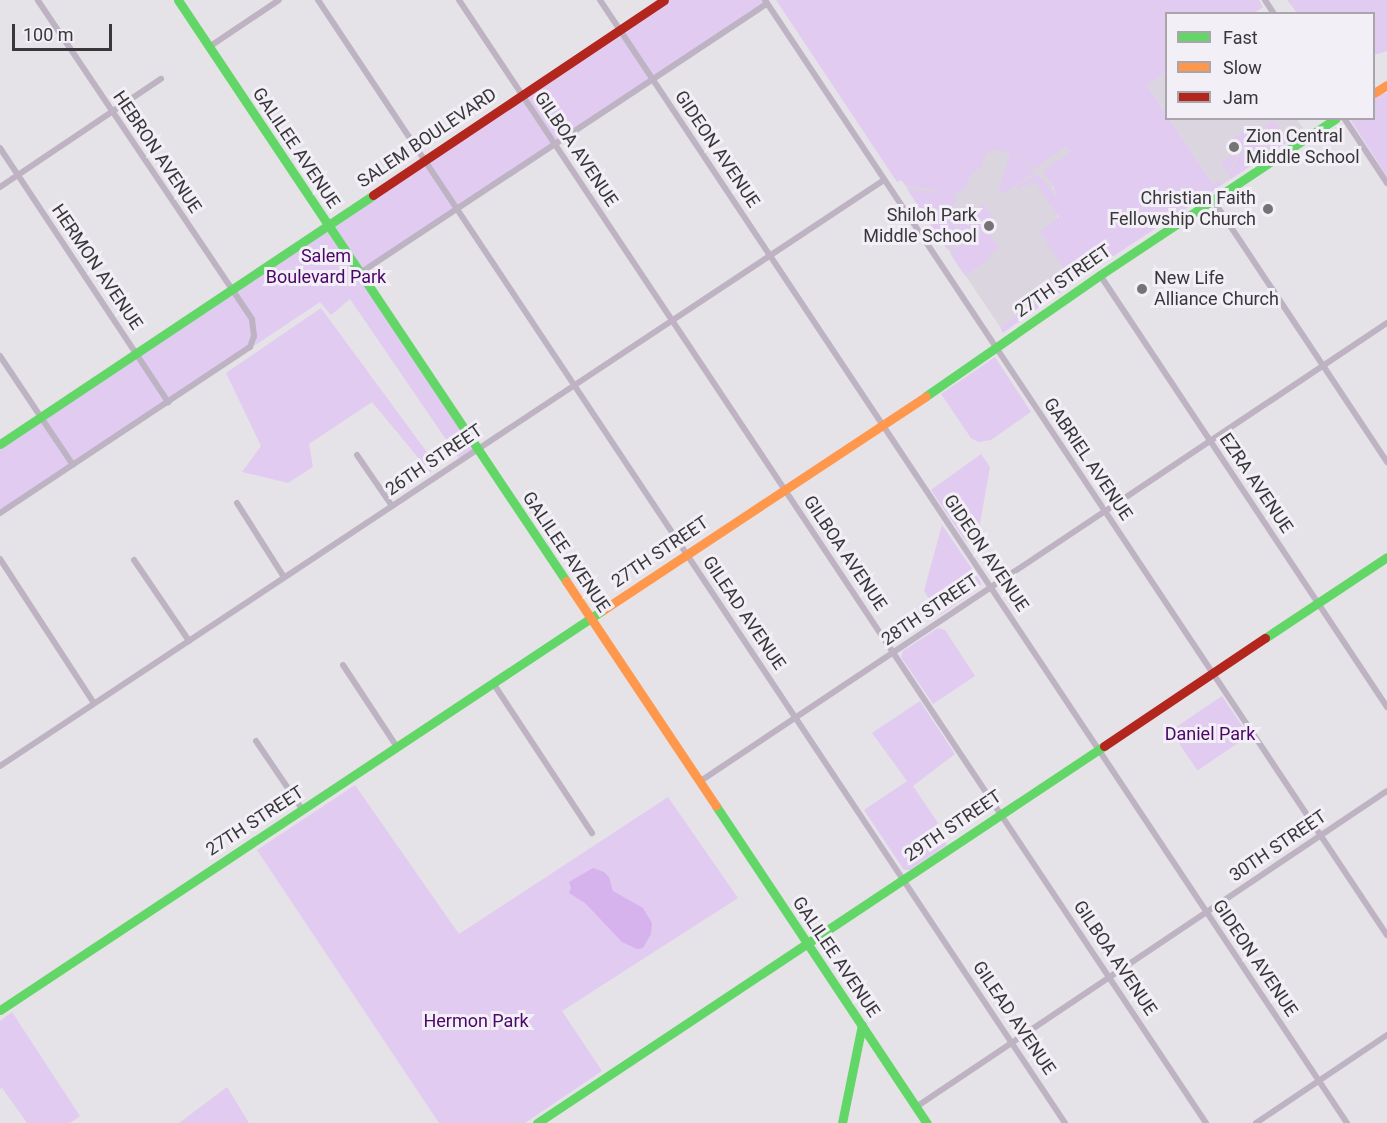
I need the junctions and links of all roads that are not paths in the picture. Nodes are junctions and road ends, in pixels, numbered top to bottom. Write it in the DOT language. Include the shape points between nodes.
graph roads {
  1 [pos="38,0"];
  2 [pos="178,0"];
  3 [pos="279,0"];
  4 [pos="318,0"];
  5 [pos="459,0"];
  6 [pos="600,0"];
  7 [pos="664,0"];
  8 [pos="766,2"];
  9 [pos="619,30"];
  10 [pos="209,47"];
  11 [pos="161,79"];
  12 [pos="652,80"];
  13 [pos="522,95"];
  14 [pos="113,112"];
  15 [pos="1333,120"];
  16 [pos="1345,120"];
  17 [pos="555,144"];
  18 [pos="0,148"];
  19 [pos="424,160"];
  20 [pos="18,175"];
  21 [pos="884,180"];
  22 [pos="1387,183"];
  23 [pos="0,187"];
  24 [pos="1213,200"];
  25 [pos="457,209"];
  26 [pos="328,225"];
  27 [pos="770,255"];
  28 [pos="360,273"];
  29 [pos="1100,275"];
  30 [pos="231,290"];
  31 [pos="672,320"];
  32 [pos="1387,322"];
  33 [pos="997,348"];
  34 [pos="136,353"];
  35 [pos="0,356"];
  36 [pos="1323,365"];
  37 [pos="574,385"];
  38 [pos="168,402"];
  39 [pos="41,417"];
  40 [pos="883,424"];
  41 [pos="1210,441"];
  42 [pos="0,444"];
  43 [pos="477,449"];
  44 [pos="357,455"];
  45 [pos="1387,462"];
  46 [pos="73,465"];
  47 [pos="785,489"];
  48 [pos="237,503"];
  49 [pos="392,506"];
  50 [pos="1105,511"];
  51 [pos="0,513"];
  52 [pos="687,554"];
  53 [pos="1387,557"];
  54 [pos="0,559"];
  55 [pos="134,560"];
  56 [pos="285,577"];
  57 [pos="991,587"];
  58 [pos="1318,603"];
  59 [pos="590,618"];
  60 [pos="189,641"];
  61 [pos="893,652"];
  62 [pos="343,665"];
  63 [pos="1213,673"];
  64 [pos="493,683"];
  65 [pos="94,703"];
  66 [pos="1387,707"];
  67 [pos="796,717"];
  68 [pos="256,741"];
  69 [pos="397,747"];
  70 [pos="1098,749"];
  71 [pos="0,766"];
  72 [pos="699,782"];
  73 [pos="1387,791"];
  74 [pos="302,809"];
  75 [pos="1001,814"];
  76 [pos="592,833"];
  77 [pos="1321,836"];
  78 [pos="903,879"];
  79 [pos="1207,912"];
  80 [pos="1387,934"];
  81 [pos="807,943"];
  82 [pos="1109,977"];
  83 [pos="0,1010"];
  84 [pos="862,1025"];
  85 [pos="1387,1035"];
  86 [pos="1012,1042"];
  87 [pos="1319,1081"];
  88 [pos="916,1107"];
  89 [pos="537,1123"];
  90 [pos="842,1123"];
  91 [pos="927,1123"];
  92 [pos="1065,1123"];
  93 [pos="1206,1123"];
  94 [pos="1256,1123"];
  95 [pos="1347,1123"];
  1 -- 14 [label="street, HEBRON AVENUE"];
  2 -- 10 [label="street, GALILEE AVENUE"];
  3 -- 10 [label="street"];
  4 -- 19 [label="street, GILEAD AVENUE"];
  5 -- 13 [label="street, GILBOA AVENUE"];
  6 -- 9 [label="street, GIDEON AVENUE"];
  7 -- 9 [label="street, SALEM BOULEVARD"];
  8 -- 12 [label="street"];
  8 -- 21 [label="street, GABRIEL AVENUE"];
  9 -- 12 [label="street, GIDEON AVENUE"];
  9 -- 13 [label="street, SALEM BOULEVARD"];
  10 -- 26 [label="street, GALILEE AVENUE"];
  11 -- 14 [label="street"];
  12 -- 17 [label="street"];
  12 -- 27 [label="street, GIDEON AVENUE"];
  13 -- 17 [label="street, GILBOA AVENUE"];
  13 -- 19 [label="street, SALEM BOULEVARD"];
  14 -- 20 [label="street"];
  14 -- 30 [label="street, HEBRON AVENUE"];
  15 -- 24 [label="street, 27TH STREET"];
  16 -- 22 [label="street"];
  17 -- 25 [label="street"];
  17 -- 31 [label="street, GILBOA AVENUE"];
  18 -- 20 [label="street, HERMON AVENUE"];
  19 -- 25 [label="street, GILEAD AVENUE"];
  19 -- 26 [label="street, SALEM BOULEVARD"];
  20 -- 23 [label="street"];
  20 -- 34 [label="street, HERMON AVENUE"];
  21 -- 27 [label="street, 26TH STREET"];
  21 -- 33 [label="street, GABRIEL AVENUE"];
  24 -- 29 [label="street, 27TH STREET"];
  24 -- 36 [label="street"];
  25 -- 28 [label="street"];
  25 -- 37 [label="street, GILEAD AVENUE"];
  26 -- 28 [label="street, GALILEE AVENUE"];
  26 -- 30 [label="street, SALEM BOULEVARD"];
  27 -- 31 [label="street, 26TH STREET"];
  27 -- 40 [label="street, GIDEON AVENUE"];
  28 -- 43 [label="street, GALILEE AVENUE"];
  29 -- 33 [label="street, 27TH STREET"];
  29 -- 41 [label="street, EZRA AVENUE"];
  30 -- 34 [label="street, SALEM BOULEVARD"];
  30 -- 38 [label="street, HEBRON AVENUE" via="252,319 254,336 250,347"];
  31 -- 37 [label="street, 26TH STREET"];
  31 -- 47 [label="street, GILBOA AVENUE"];
  32 -- 36 [label="street, 28TH STREET"];
  33 -- 40 [label="street, 27TH STREET"];
  33 -- 50 [label="street, GABRIEL AVENUE"];
  34 -- 38 [label="street, HERMON AVENUE"];
  34 -- 39 [label="street, SALEM BOULEVARD"];
  35 -- 39 [label="street"];
  36 -- 41 [label="street, 28TH STREET"];
  36 -- 45 [label="street"];
  37 -- 43 [label="street, 26TH STREET"];
  37 -- 52 [label="street, GILEAD AVENUE"];
  38 -- 46 [label="street"];
  39 -- 42 [label="street, SALEM BOULEVARD"];
  39 -- 46 [label="street"];
  40 -- 47 [label="street, 27TH STREET"];
  40 -- 57 [label="street, GIDEON AVENUE"];
  41 -- 50 [label="street, 28TH STREET"];
  41 -- 58 [label="street, EZRA AVENUE"];
  43 -- 49 [label="street, 26TH STREET"];
  43 -- 59 [label="street, GALILEE AVENUE"];
  44 -- 49 [label="street"];
  46 -- 51 [label="street"];
  47 -- 52 [label="street, 27TH STREET"];
  47 -- 61 [label="street, GILBOA AVENUE"];
  48 -- 56 [label="street"];
  49 -- 56 [label="street, 26TH STREET"];
  50 -- 57 [label="street, 28TH STREET"];
  50 -- 63 [label="street, GABRIEL AVENUE"];
  52 -- 59 [label="street, 27TH STREET"];
  52 -- 67 [label="street, GILEAD AVENUE"];
  53 -- 58 [label="street, 29TH STREET"];
  54 -- 65 [label="street"];
  55 -- 60 [label="street"];
  56 -- 60 [label="street, 26TH STREET"];
  57 -- 61 [label="street, 28TH STREET"];
  57 -- 70 [label="street, GIDEON AVENUE"];
  58 -- 63 [label="street, 29TH STREET"];
  58 -- 66 [label="street, EZRA AVENUE"];
  59 -- 64 [label="street, 27TH STREET"];
  59 -- 72 [label="street, GALILEE AVENUE"];
  60 -- 65 [label="street, 26TH STREET"];
  61 -- 67 [label="street, 28TH STREET"];
  61 -- 75 [label="street, GILBOA AVENUE"];
  62 -- 69 [label="street"];
  63 -- 70 [label="street, 29TH STREET"];
  63 -- 77 [label="street, GABRIEL AVENUE"];
  64 -- 69 [label="street, 27TH STREET"];
  64 -- 76 [label="street"];
  65 -- 71 [label="street, 26TH STREET"];
  67 -- 72 [label="street, 28TH STREET"];
  67 -- 78 [label="street, GILEAD AVENUE"];
  68 -- 74 [label="street"];
  69 -- 74 [label="street, 27TH STREET"];
  70 -- 75 [label="street, 29TH STREET"];
  70 -- 79 [label="street, GIDEON AVENUE"];
  72 -- 81 [label="street, GALILEE AVENUE"];
  73 -- 77 [label="street, 30TH STREET"];
  74 -- 83 [label="street, 27TH STREET"];
  75 -- 78 [label="street, 29TH STREET"];
  75 -- 82 [label="street, GILBOA AVENUE"];
  77 -- 79 [label="street, 30TH STREET"];
  77 -- 80 [label="street, GABRIEL AVENUE"];
  78 -- 81 [label="street, 29TH STREET"];
  78 -- 86 [label="street, GILEAD AVENUE"];
  79 -- 82 [label="street, 30TH STREET"];
  79 -- 87 [label="street, GIDEON AVENUE"];
  81 -- 84 [label="street, GALILEE AVENUE"];
  81 -- 89 [label="street, 29TH STREET"];
  82 -- 86 [label="street, 30TH STREET"];
  82 -- 93 [label="street, GILBOA AVENUE"];
  84 -- 88 [label="street, GALILEE AVENUE"];
  84 -- 90 [label="street"];
  85 -- 87 [label="street"];
  86 -- 88 [label="street, 30TH STREET"];
  86 -- 92 [label="street, GILEAD AVENUE"];
  87 -- 94 [label="street"];
  87 -- 95 [label="street, GIDEON AVENUE"];
  88 -- 91 [label="street, GALILEE AVENUE"];
}
